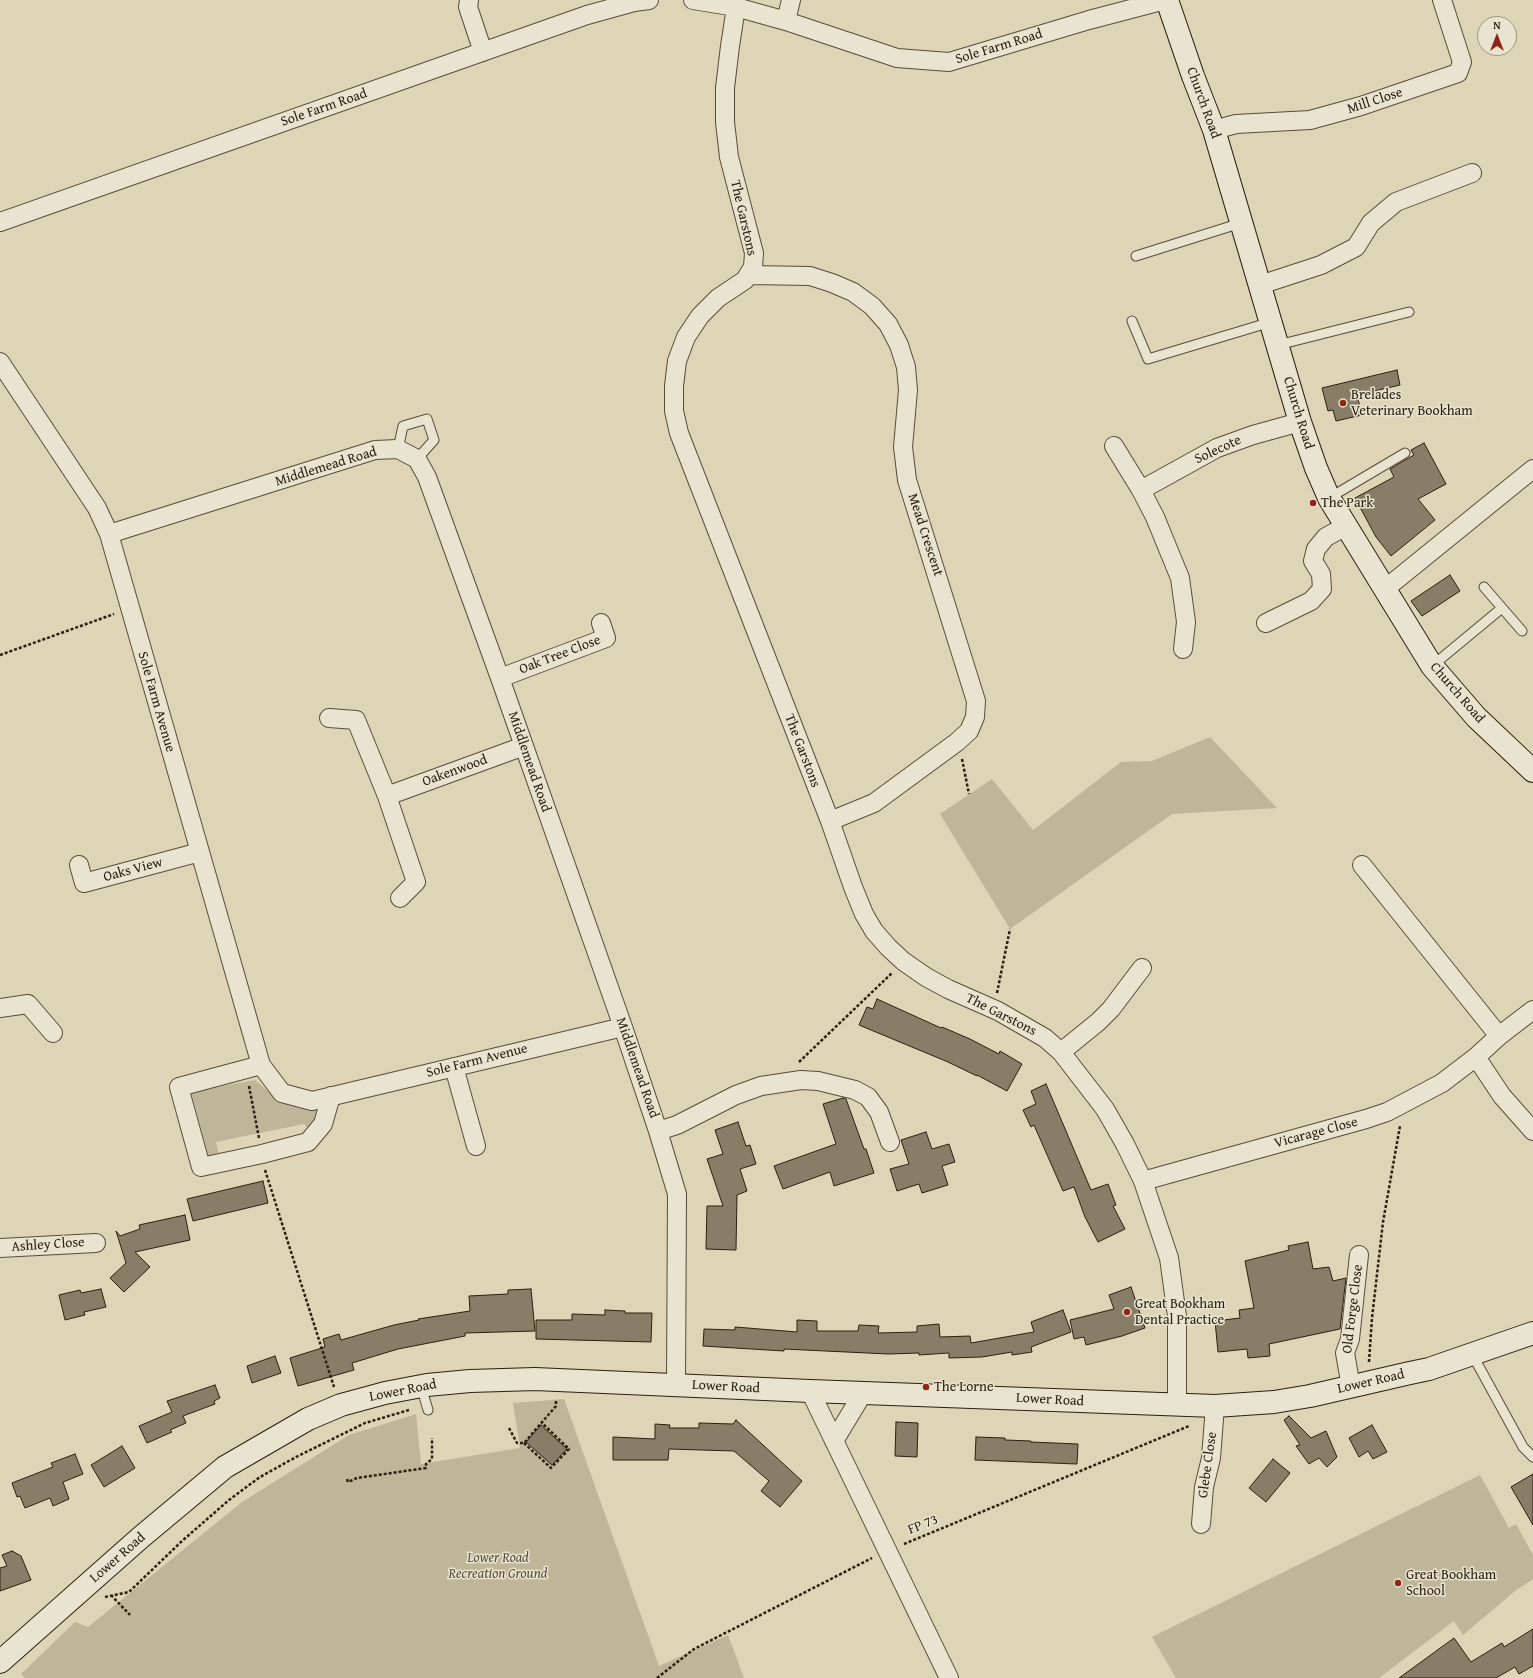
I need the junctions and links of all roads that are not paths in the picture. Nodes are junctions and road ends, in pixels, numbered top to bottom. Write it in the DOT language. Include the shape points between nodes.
graph roads {
  1 [pos="469,0"];
  2 [pos="648,0"];
  3 [pos="693,0"];
  4 [pos="791,0"];
  5 [pos="1166,0"];
  6 [pos="1442,0"];
  7 [pos="736,6"];
  8 [pos="786,21"];
  9 [pos="483,52"];
  10 [pos="1214,130"];
  11 [pos="1472,173"];
  12 [pos="0,222"];
  13 [pos="1241,223"];
  14 [pos="1136,256"];
  15 [pos="749,275"];
  16 [pos="1260,285"];
  17 [pos="1409,312"];
  18 [pos="1132,321"];
  19 [pos="1271,322"];
  20 [pos="1278,345"];
  21 [pos="0,362"];
  22 [pos="1300,422"];
  23 [pos="1114,446"];
  24 [pos="398,449"];
  25 [pos="1405,453"];
  26 [pos="417,459"];
  27 [pos="1533,469"];
  28 [pos="1141,490"];
  29 [pos="1329,498"];
  30 [pos="1346,526"];
  31 [pos="109,534"];
  32 [pos="1484,587"];
  33 [pos="1385,589"];
  34 [pos="1502,608"];
  35 [pos="601,623"];
  36 [pos="1266,623"];
  37 [pos="1522,631"];
  38 [pos="1183,649"];
  39 [pos="1432,666"];
  40 [pos="500,678"];
  41 [pos="329,718"];
  42 [pos="524,746"];
  43 [pos="1533,771"];
  44 [pos="387,796"];
  45 [pos="830,821"];
  46 [pos="200,852"];
  47 [pos="1362,865"];
  48 [pos="79,866"];
  49 [pos="400,898"];
  50 [pos="1142,968"];
  51 [pos="0,1008"];
  52 [pos="1533,1010"];
  53 [pos="623,1027"];
  54 [pos="53,1033"];
  55 [pos="1499,1036"];
  56 [pos="1061,1052"];
  57 [pos="1476,1057"];
  58 [pos="454,1067"];
  59 [pos="253,1068"];
  60 [pos="331,1096"];
  61 [pos="658,1131"];
  62 [pos="1533,1131"];
  63 [pos="890,1142"];
  64 [pos="476,1146"];
  65 [pos="1143,1181"];
  66 [pos="96,1242"];
  67 [pos="0,1248"];
  68 [pos="1359,1255"];
  69 [pos="1533,1333"];
  70 [pos="1472,1354"];
  71 [pos="676,1385"];
  72 [pos="1359,1385"];
  73 [pos="810,1391"];
  74 [pos="863,1393"];
  75 [pos="1197,1406"];
  76 [pos="834,1441"];
  77 [pos="1533,1457"];
  78 [pos="1201,1524"];
  79 [pos="0,1662"];
  80 [pos="948,1678"];
  1 -- 9 [label="street" via="468,6"];
  2 -- 9 [label="street, Sole Farm Road" via="610,8"];
  3 -- 7 [label="street, Sole Farm Road"];
  4 -- 8 [label="street"];
  5 -- 8 [label="street, Sole Farm Road" via="949,62 897,58"];
  5 -- 10 [label="street, Church Road"];
  6 -- 10 [label="street, Mill Close" via="1462,62 1458,73 1361,106 1310,120 1236,124"];
  7 -- 8 [label="street, Sole Farm Road"];
  7 -- 15 [label="street, The Garstons" via="725,88 725,122 729,158 754,253 753,267"];
  9 -- 12 [label="street, Sole Farm Road"];
  10 -- 13 [label="street, Church Road"];
  11 -- 16 [label="street" via="1396,202 1371,223 1356,247 1321,265"];
  13 -- 14 [label="lane"];
  13 -- 16 [label="street, Church Road"];
  15 -- 45 [label="street, The Garstons" via="739,285 718,298 700,316 686,337 677,361 674,411 679,434"];
  15 -- 45 [label="street, Mead Crescent" via="810,276 853,292 872,306 888,324 899,344 906,367 908,390 904,447 907,480 976,701 975,718 969,731 958,741 874,803"];
  16 -- 19 [label="street, Church Road"];
  17 -- 20 [label="lane"];
  18 -- 19 [label="lane" via="1148,359"];
  19 -- 20 [label="street, Church Road"];
  20 -- 22 [label="street, Church Road"];
  21 -- 31 [label="street, Sole Farm Avenue" via="97,508"];
  22 -- 28 [label="street, Solecote" via="1217,448"];
  22 -- 29 [label="street, Church Road"];
  23 -- 28 [label="street"];
  24 -- 26 [label="street"];
  24 -- 26 [label="lane" via="402,426 427,419 434,440"];
  24 -- 31 [label="street, Middlemead Road" via="375,450"];
  25 -- 29 [label="lane"];
  26 -- 40 [label="street, Middlemead Road" via="427,477"];
  27 -- 33 [label="street"];
  28 -- 38 [label="street" via="1180,578 1186,622"];
  29 -- 30 [label="street, Church Road"];
  30 -- 33 [label="street, Church Road"];
  30 -- 36 [label="street" via="1326,537 1316,549 1313,561 1321,574 1322,588 1311,601"];
  31 -- 46 [label="street, Sole Farm Avenue"];
  32 -- 34 [label="lane"];
  33 -- 39 [label="street, Church Road"];
  34 -- 37 [label="lane"];
  34 -- 39 [label="lane"];
  35 -- 40 [label="street, Oak Tree Close" via="606,638"];
  39 -- 43 [label="street, Church Road" via="1476,717"];
  40 -- 42 [label="street, Middlemead Road"];
  41 -- 44 [label="street" via="356,720"];
  42 -- 44 [label="street, Oakenwood"];
  42 -- 53 [label="street, Middlemead Road"];
  44 -- 49 [label="street" via="416,882"];
  45 -- 56 [label="street, The Garstons" via="864,914 888,947 926,977 994,1009 1044,1038"];
  46 -- 48 [label="street, Oaks View" via="84,883"];
  46 -- 59 [label="street, Sole Farm Avenue"];
  47 -- 55 [label="street"];
  50 -- 56 [label="street" via="1111,1009"];
  51 -- 54 [label="street" via="28,1004"];
  52 -- 55 [label="street, Vicarage Close"];
  53 -- 58 [label="street, Sole Farm Avenue"];
  53 -- 61 [label="street, Middlemead Road"];
  55 -- 57 [label="street, Vicarage Close"];
  56 -- 65 [label="street, The Garstons" via="1115,1125"];
  57 -- 62 [label="street" via="1502,1096"];
  57 -- 65 [label="street, Vicarage Close" via="1442,1083 1404,1104 1366,1120"];
  58 -- 60 [label="street, Sole Farm Avenue"];
  58 -- 64 [label="street"];
  59 -- 60 [label="street, Sole Farm Avenue" via="282,1093 312,1101"];
  59 -- 60 [label="street" via="179,1087 201,1167 308,1142 323,1124"];
  61 -- 63 [label="street" via="677,1125 736,1094 761,1086 818,1081 855,1090 868,1097 879,1112"];
  61 -- 71 [label="street, Middlemead Road" via="677,1194"];
  65 -- 75 [label="street, The Garstons" via="1169,1258 1177,1316"];
  66 -- 67 [label="street, Ashley Close"];
  68 -- 72 [label="street, Old Forge Close" via="1350,1339 1345,1353"];
  69 -- 70 [label="street, Lower Road"];
  70 -- 72 [label="street, Lower Road" via="1429,1369"];
  70 -- 77 [label="lane" via="1523,1447"];
  71 -- 73 [label="street, Lower Road"];
  71 -- 79 [label="street, Lower Road" via="556,1380 470,1381 425,1400 385,1393 341,1405 308,1419 225,1468 146,1533"];
  72 -- 75 [label="street, Lower Road" via="1274,1402"];
  73 -- 74 [label="street, Lower Road"];
  73 -- 76 [label="street"];
  74 -- 75 [label="street, Lower Road"];
  74 -- 76 [label="street"];
  75 -- 78 [label="street, Glebe Close" via="1211,1458 1204,1487"];
  76 -- 80 [label="street"];
}
